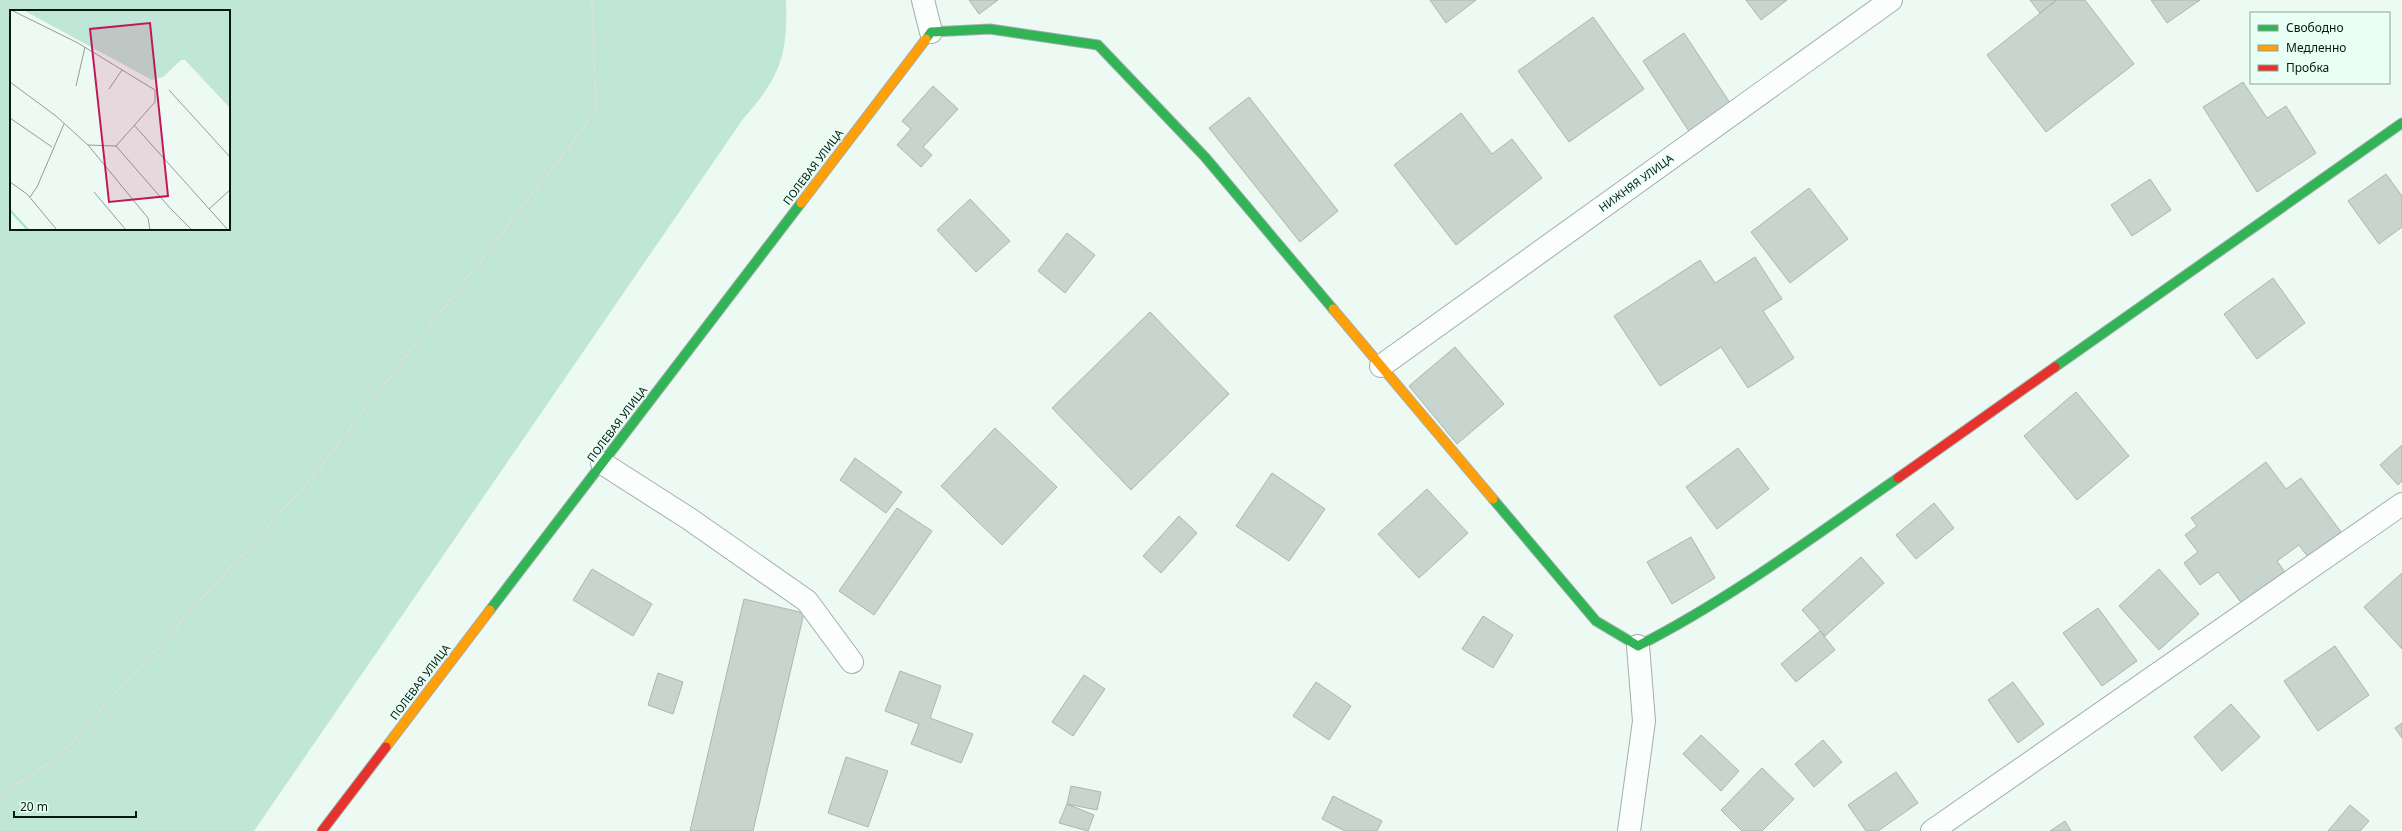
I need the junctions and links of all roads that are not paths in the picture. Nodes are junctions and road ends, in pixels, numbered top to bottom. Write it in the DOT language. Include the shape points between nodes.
graph roads {
  1 [pos="923,0"];
  2 [pos="1891,0"];
  3 [pos="931,32"];
  4 [pos="2402,123"];
  5 [pos="1381,366"];
  6 [pos="602,463"];
  7 [pos="2402,504"];
  8 [pos="1638,646"];
  9 [pos="852,662"];
  10 [pos="322,831"];
  11 [pos="1630,831"];
  12 [pos="1932,831"];
  1 -- 3 [label="street"];
  2 -- 5 [label="street, НИЖНЯЯ УЛИЦА"];
  3 -- 5 [label="street" via="990,30 1098,45 1205,157"];
  3 -- 6 [label="street, ПОЛЕВАЯ УЛИЦА"];
  4 -- 8 [label="street" via="1778,562 1685,621"];
  5 -- 8 [label="street" via="1596,621"];
  6 -- 9 [label="street" via="688,518 807,601"];
  6 -- 10 [label="street, ПОЛЕВАЯ УЛИЦА"];
  7 -- 12 [label="street"];
  8 -- 11 [label="street" via="1644,721"];
}
